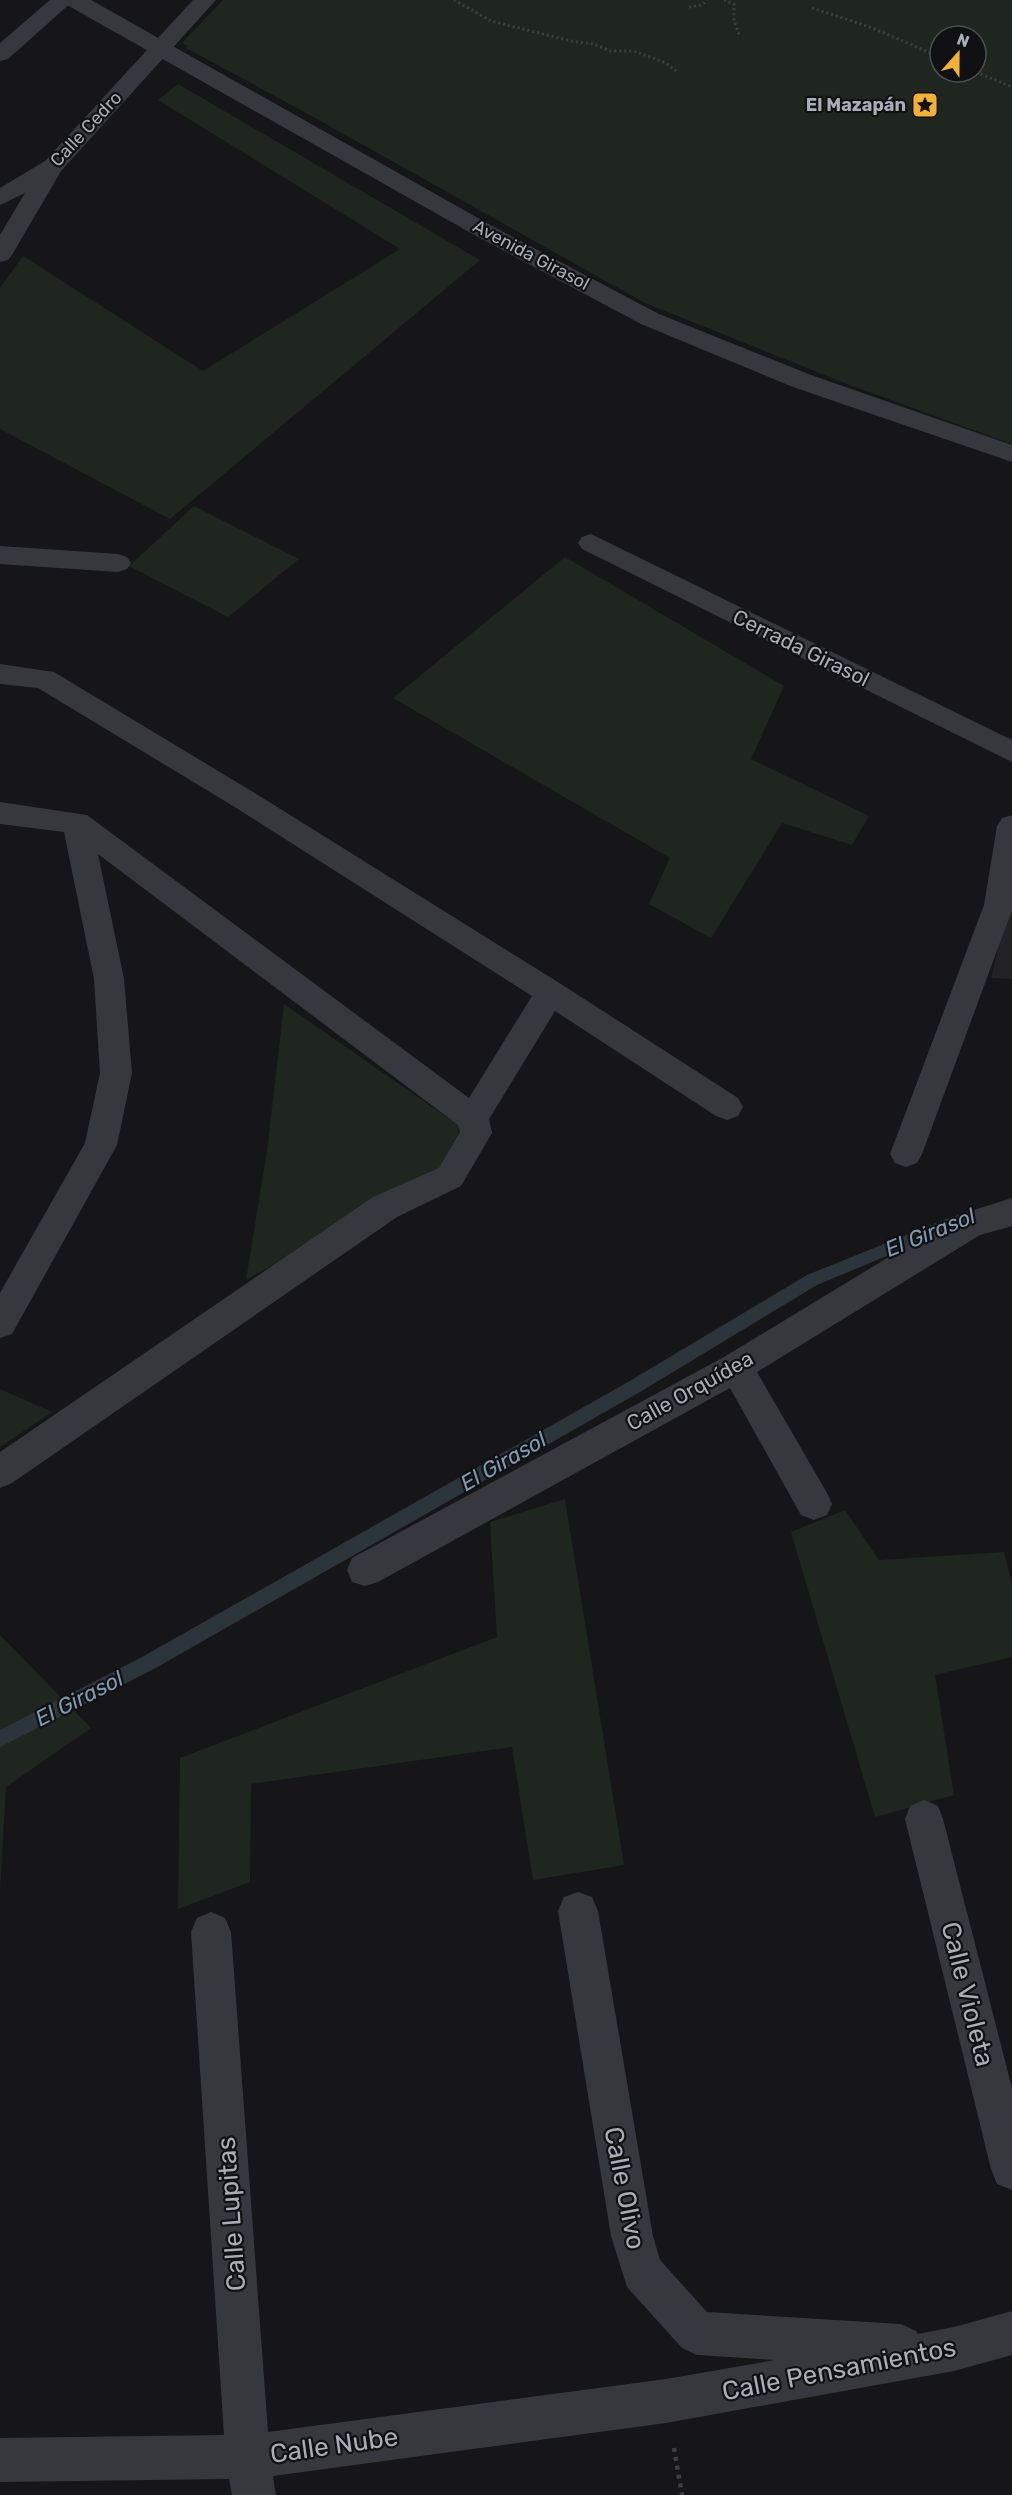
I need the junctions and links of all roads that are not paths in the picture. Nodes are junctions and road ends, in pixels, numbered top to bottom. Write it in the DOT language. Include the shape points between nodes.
graph roads {
  1 [pos="63,0"];
  2 [pos="75,0"];
  3 [pos="206,0"];
  4 [pos="162,47"];
  5 [pos="0,54"];
  6 [pos="53,166"];
  7 [pos="0,198"];
  8 [pos="0,255"];
  9 [pos="1012,454"];
  10 [pos="591,543"];
  11 [pos="0,555"];
  12 [pos="118,563"];
  13 [pos="0,675"];
  14 [pos="1012,752"];
  15 [pos="0,813"];
  16 [pos="77,823"];
  17 [pos="1012,826"];
  18 [pos="550,992"];
  19 [pos="727,1107"];
  20 [pos="473,1118"];
  21 [pos="906,1154"];
  22 [pos="1012,1212"];
  23 [pos="0,1324"];
  24 [pos="736,1367"];
  25 [pos="0,1472"];
  26 [pos="814,1504"];
  27 [pos="365,1570"];
  28 [pos="924,1819"];
  29 [pos="578,1911"];
  30 [pos="211,1932"];
  31 [pos="1012,2169"];
  32 [pos="1012,2333"];
  33 [pos="954,2349"];
  34 [pos="666,2401"];
  35 [pos="0,2460"];
  36 [pos="251,2476"];
  1 -- 5 [label="street"];
  2 -- 4 [label="street, Avenida Girasol"];
  3 -- 4 [label="street, Calle Cedro"];
  4 -- 6 [label="street, Calle Cedro"];
  4 -- 9 [label="street, Avenida Girasol" via="486,232 650,319 802,381"];
  6 -- 7 [label="street, Calle Cedro"];
  6 -- 8 [label="street"];
  10 -- 14 [label="street, Cerrada Girasol"];
  11 -- 12 [label="street"];
  13 -- 18 [label="street" via="44,680 248,802"];
  15 -- 16 [label="street"];
  16 -- 20 [label="street"];
  16 -- 23 [label="street" via="108,979 116,1073 101,1145"];
  17 -- 21 [label="street" via="999,905"];
  18 -- 19 [label="street"];
  18 -- 20 [label="street"];
  20 -- 25 [label="street" via="476,1133 450,1177 385,1207"];
  22 -- 24 [label="street, Calle Orquídea" via="970,1225"];
  24 -- 26 [label="street"];
  24 -- 27 [label="street, Calle Orquídea"];
  28 -- 31 [label="street, Calle Violeta"];
  29 -- 33 [label="street, Calle Olivo" via="632,2236 642,2272 697,2333"];
  30 -- 36 [label="street, Calle Lupitas"];
  32 -- 33 [label="street, Calle Pensamientos"];
  33 -- 34 [label="street, Calle Pensamientos"];
  34 -- 36 [label="street, Calle Nube"];
  35 -- 36 [label="street, Calle Nube"];
}
